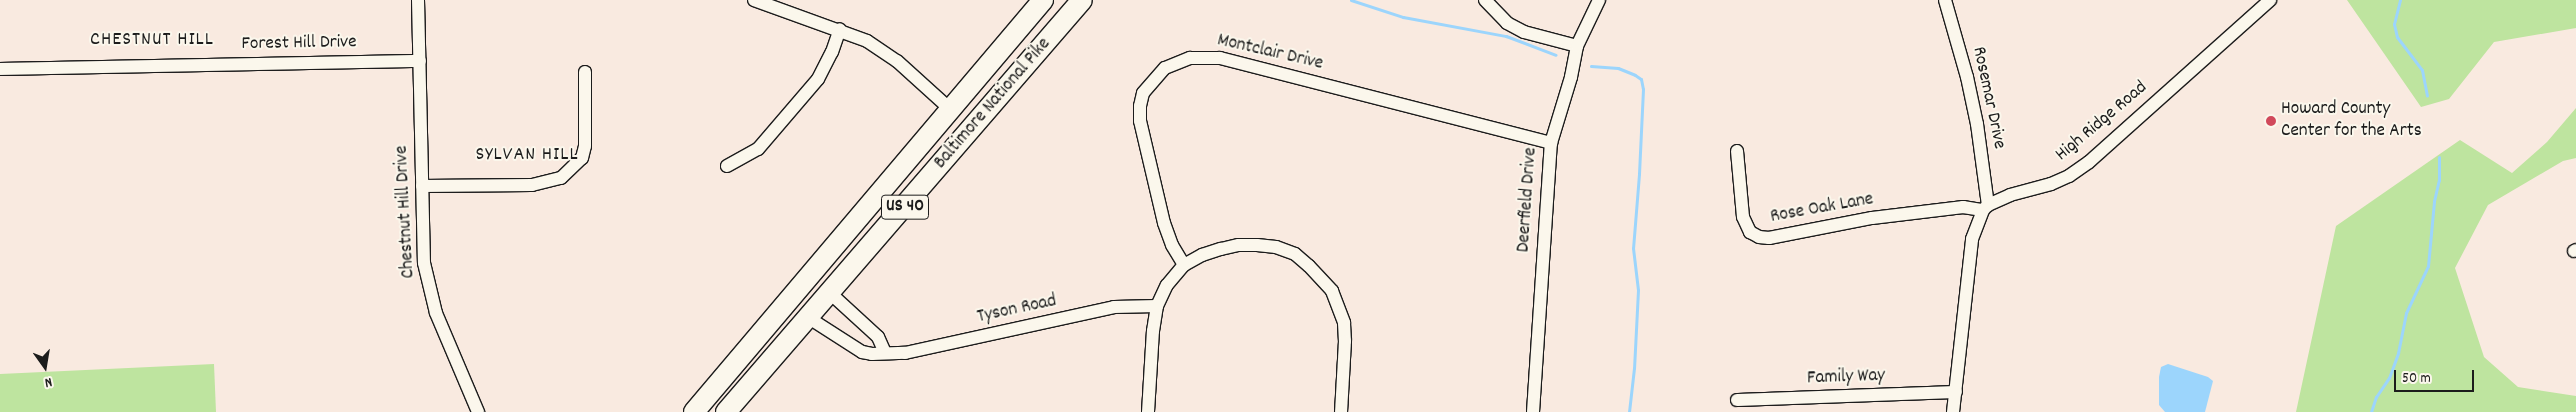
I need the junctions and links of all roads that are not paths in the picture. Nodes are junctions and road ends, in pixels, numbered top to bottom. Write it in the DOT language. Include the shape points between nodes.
graph roads {
  1 [pos="418,0"];
  2 [pos="754,0"];
  3 [pos="1043,0"];
  4 [pos="1082,0"];
  5 [pos="1485,0"];
  6 [pos="1599,0"];
  7 [pos="1945,0"];
  8 [pos="2270,0"];
  9 [pos="840,30"];
  10 [pos="1577,46"];
  11 [pos="420,61"];
  12 [pos="0,69"];
  13 [pos="585,72"];
  14 [pos="950,108"];
  15 [pos="1551,143"];
  16 [pos="1737,151"];
  17 [pos="728,166"];
  18 [pos="422,186"];
  19 [pos="1986,207"];
  20 [pos="1184,265"];
  21 [pos="830,293"];
  22 [pos="1157,306"];
  23 [pos="808,318"];
  24 [pos="885,354"];
  25 [pos="1956,392"];
  26 [pos="1737,400"];
  27 [pos="478,412"];
  28 [pos="694,412"];
  29 [pos="726,412"];
  30 [pos="1148,412"];
  31 [pos="1341,412"];
  32 [pos="1533,412"];
  33 [pos="1953,412"];
  1 -- 11 [label="street, Chestnut Hill Drive"];
  2 -- 9 [label="street"];
  3 -- 14 [label="main road, Baltimore National Pike / US 40"];
  4 -- 21 [label="main road, Baltimore National Pike / US 40"];
  5 -- 10 [label="street" via="1507,23 1524,32"];
  6 -- 10 [label="street, Deerfield Drive"];
  7 -- 19 [label="street, Rosemar Drive" via="1977,124"];
  8 -- 19 [label="street, High Ridge Road" via="2089,162 2051,184 2010,195"];
  9 -- 14 [label="street" via="867,41 896,61"];
  9 -- 17 [label="street" via="818,78 758,149"];
  10 -- 15 [label="street, Deerfield Drive"];
  11 -- 12 [label="street, Forest Hill Drive"];
  11 -- 18 [label="street, Chestnut Hill Drive"];
  13 -- 18 [label="street" via="585,146 582,158 562,178 532,185"];
  14 -- 28 [label="main road, Baltimore National Pike / US 40"];
  15 -- 20 [label="street, Montclair Drive" via="1220,58 1204,56 1177,61 1159,74 1143,94 1140,121 1164,223"];
  15 -- 32 [label="street, Deerfield Drive"];
  16 -- 19 [label="street, Rose Oak Lane" via="1743,216 1750,232 1759,237 1872,218"];
  18 -- 27 [label="street, Chestnut Hill Drive" via="424,263 429,286 441,327"];
  19 -- 25 [label="street" via="1972,239"];
  20 -- 22 [label="street" via="1167,285"];
  20 -- 31 [label="street" via="1221,249 1257,245 1295,254 1309,266 1332,291 1344,323"];
  21 -- 23 [label="main road, Baltimore National Pike / US 40"];
  21 -- 24 [label="street" via="878,337"];
  22 -- 24 [label="street, Tyson Road" via="1114,307 911,352"];
  22 -- 30 [label="street"];
  23 -- 24 [label="street, Tyson Road" via="862,352"];
  23 -- 29 [label="main road, Baltimore National Pike / US 40"];
  25 -- 26 [label="street, Family Way"];
  25 -- 33 [label="street"];
}
